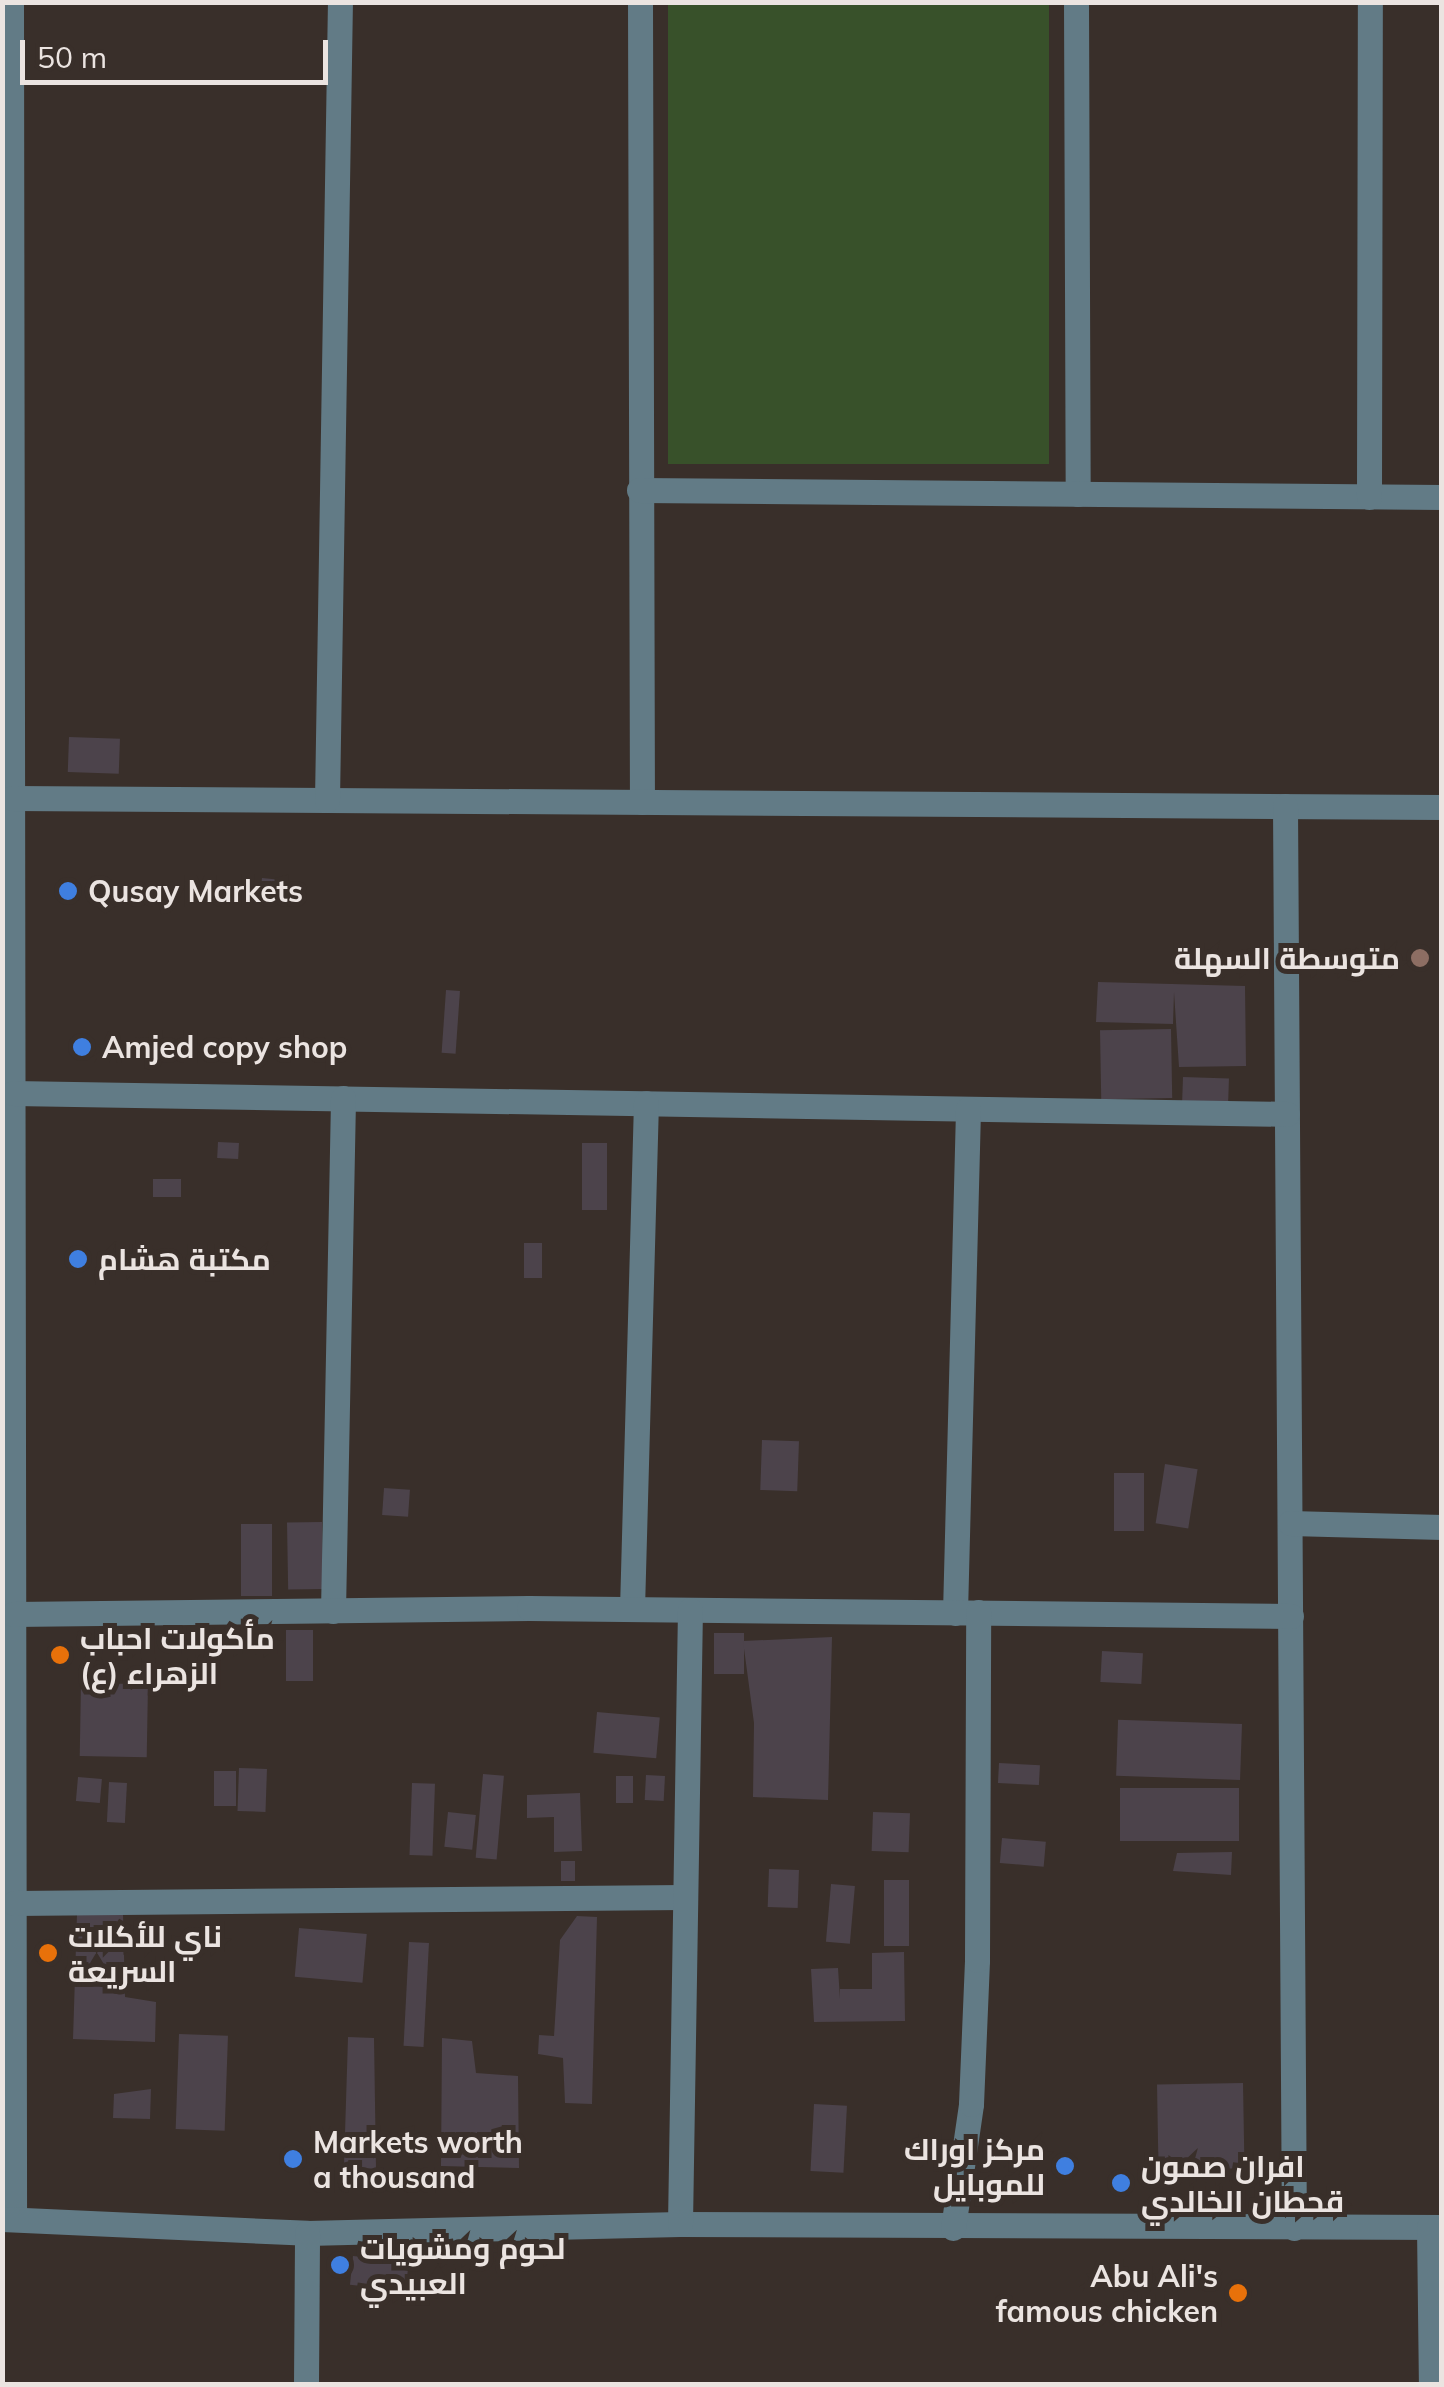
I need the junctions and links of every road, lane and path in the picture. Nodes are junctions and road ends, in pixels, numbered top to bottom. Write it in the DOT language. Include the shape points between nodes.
graph roads {
  1 [pos="12,2"];
  2 [pos="340,2"];
  3 [pos="640,2"];
  4 [pos="1076,2"];
  5 [pos="1370,2"];
  6 [pos="7,317"];
  7 [pos="639,490"];
  8 [pos="1078,494"];
  9 [pos="1369,497"];
  10 [pos="1442,497"];
  11 [pos="7,617"];
  12 [pos="12,798"];
  13 [pos="327,800"];
  14 [pos="642,802"];
  15 [pos="1285,806"];
  16 [pos="1442,808"];
  17 [pos="13,1093"];
  18 [pos="342,1098"];
  19 [pos="646,1103"];
  20 [pos="968,1108"];
  21 [pos="1287,1114"];
  22 [pos="8,1268"];
  23 [pos="1290,1523"];
  24 [pos="1442,1526"];
  25 [pos="8,1586"];
  26 [pos="632,1609"];
  27 [pos="333,1610"];
  28 [pos="690,1610"];
  29 [pos="966,1612"];
  30 [pos="13,1614"];
  31 [pos="1291,1616"];
  32 [pos="686,1897"];
  33 [pos="14,1903"];
  34 [pos="8,2218"];
  35 [pos="680,2224"];
  36 [pos="953,2228"];
  37 [pos="1294,2228"];
  38 [pos="1435,2228"];
  39 [pos="307,2233"];
  40 [pos="306,2384"];
  41 [pos="1431,2384"];
  1 -- 6 [label="street"];
  2 -- 13 [label="street"];
  3 -- 7 [label="street"];
  4 -- 8 [label="street"];
  5 -- 9 [label="street"];
  6 -- 11 [label="street"];
  7 -- 8 [label="street"];
  7 -- 14 [label="street"];
  8 -- 9 [label="street"];
  9 -- 10 [label="street"];
  11 -- 12 [label="street"];
  12 -- 13 [label="street"];
  12 -- 17 [label="street"];
  13 -- 14 [label="street"];
  14 -- 15 [label="street"];
  15 -- 16 [label="street"];
  15 -- 21 [label="street"];
  17 -- 18 [label="street"];
  17 -- 22 [label="street"];
  18 -- 19 [label="street"];
  18 -- 27 [label="street"];
  19 -- 20 [label="street"];
  19 -- 26 [label="street"];
  20 -- 21 [label="street"];
  20 -- 29 [label="street"];
  21 -- 23 [label="street"];
  22 -- 25 [label="street"];
  23 -- 24 [label="street"];
  23 -- 31 [label="street"];
  25 -- 30 [label="street"];
  26 -- 27 [label="street"];
  26 -- 28 [label="street"];
  27 -- 30 [label="street"];
  28 -- 29 [label="street"];
  28 -- 32 [label="street"];
  29 -- 31 [label="street"];
  29 -- 36 [label="street" via="978,1960 970,2104"];
  30 -- 33 [label="street"];
  31 -- 37 [label="street"];
  32 -- 33 [label="street"];
  32 -- 35 [label="street"];
  33 -- 34 [label="street"];
  34 -- 39 [label="street"];
  35 -- 36 [label="street"];
  35 -- 39 [label="street"];
  36 -- 37 [label="street"];
  37 -- 38 [label="street"];
  38 -- 41 [label="street"];
  39 -- 40 [label="street"];
}
